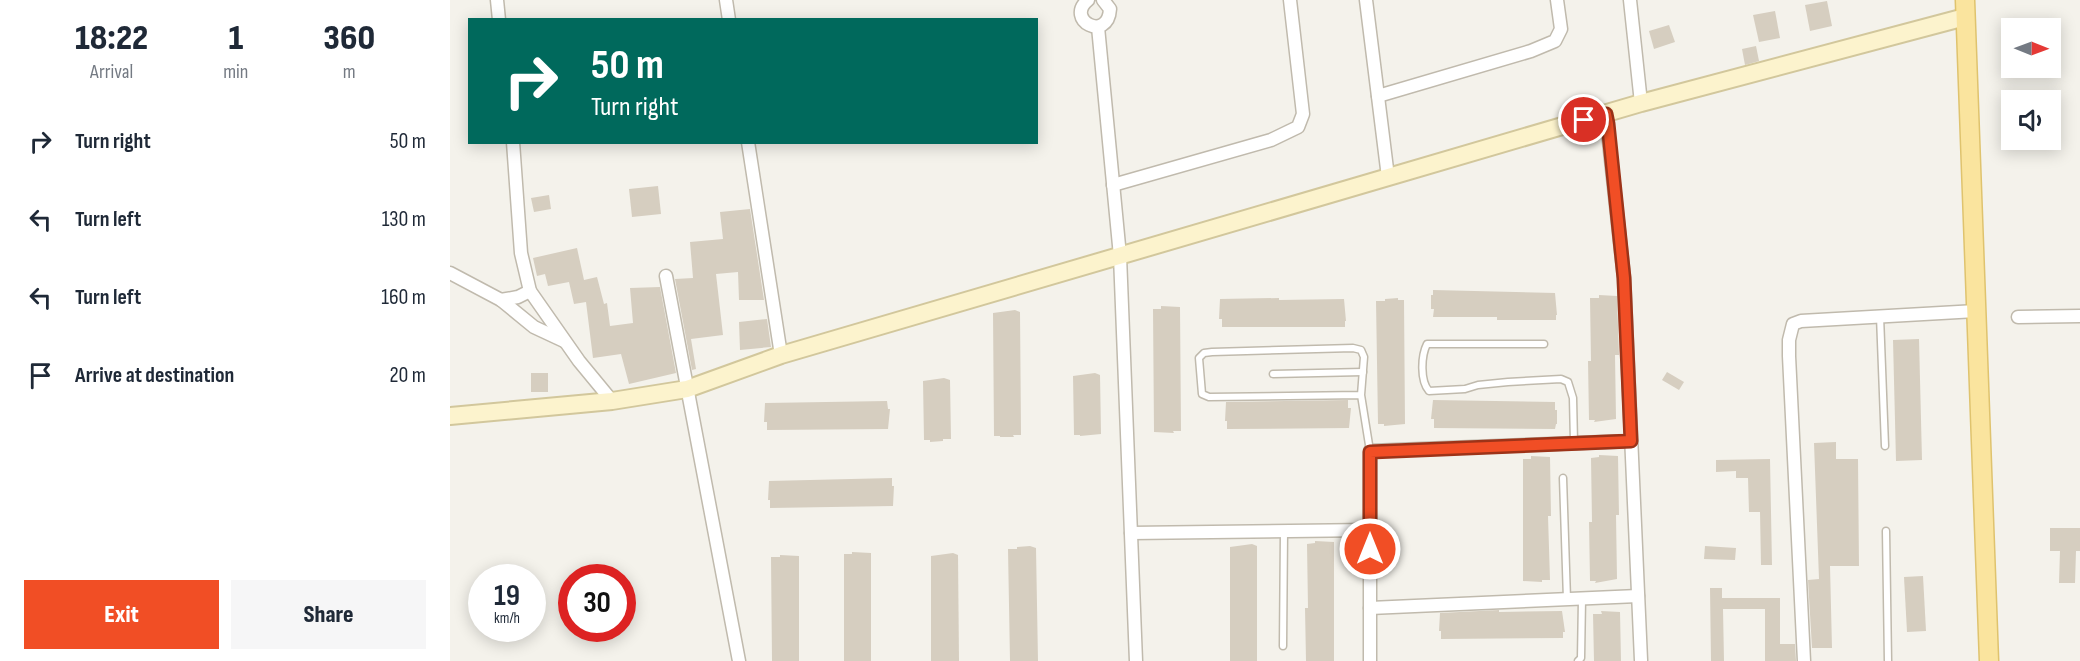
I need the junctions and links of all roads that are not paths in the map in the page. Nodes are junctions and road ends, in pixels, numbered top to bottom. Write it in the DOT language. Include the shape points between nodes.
graph roads {
  1 [pos="497,0"];
  2 [pos="726,0"];
  3 [pos="1088,0"];
  4 [pos="1103,0"];
  5 [pos="1290,0"];
  6 [pos="1366,0"];
  7 [pos="1557,0"];
  8 [pos="1630,0"];
  9 [pos="1965,8"];
  10 [pos="499,18"];
  11 [pos="729,18"];
  12 [pos="1098,27"];
  13 [pos="1378,96"];
  14 [pos="1641,104"];
  15 [pos="1606,114"];
  16 [pos="513,144"];
  17 [pos="748,144"];
  18 [pos="1388,177"];
  19 [pos="1113,185"];
  20 [pos="1120,256"];
  21 [pos="450,273"];
  22 [pos="666,276"];
  23 [pos="530,291"];
  24 [pos="501,300"];
  25 [pos="1976,311"];
  26 [pos="1880,316"];
  27 [pos="2080,316"];
  28 [pos="2018,317"];
  29 [pos="565,342"];
  30 [pos="1544,344"];
  31 [pos="781,355"];
  32 [pos="1363,372"];
  33 [pos="1273,374"];
  34 [pos="687,389"];
  35 [pos="1361,395"];
  36 [pos="612,401"];
  37 [pos="450,416"];
  38 [pos="1631,441"];
  39 [pos="1574,444"];
  40 [pos="1885,446"];
  41 [pos="1370,452"];
  42 [pos="1563,478"];
  43 [pos="1370,530"];
  44 [pos="1284,531"];
  45 [pos="1886,531"];
  46 [pos="1131,533"];
  47 [pos="1638,596"];
  48 [pos="1567,599"];
  49 [pos="1582,599"];
  50 [pos="1370,608"];
  51 [pos="1283,646"];
  52 [pos="1641,660"];
  53 [pos="739,661"];
  54 [pos="1136,661"];
  55 [pos="1370,661"];
  56 [pos="1578,661"];
  57 [pos="1804,661"];
  58 [pos="1888,661"];
  59 [pos="1989,661"];
  1 -- 10 [label="street"];
  2 -- 11 [label="street"];
  3 -- 12 [label="street" via="1081,15 1091,27"];
  4 -- 12 [label="street" via="1110,9 1109,17"];
  5 -- 19 [label="street" via="1303,114 1298,128 1271,140"];
  6 -- 13 [label="street"];
  7 -- 13 [label="street" via="1561,29 1555,41"];
  8 -- 14 [label="street"];
  9 -- 14 [label="street"];
  9 -- 25 [label="main road"];
  12 -- 19 [label="street"];
  13 -- 18 [label="street"];
  14 -- 15 [label="street"];
  15 -- 18 [label="street"];
  15 -- 38 [label="street" via="1624,278"];
  16 -- 23 [label="street" via="521,253"];
  17 -- 31 [label="street"];
  18 -- 20 [label="street"];
  19 -- 20 [label="street"];
  20 -- 31 [label="street"];
  20 -- 46 [label="street"];
  21 -- 24 [label="street"];
  22 -- 34 [label="street"];
  23 -- 24 [label="street"];
  23 -- 29 [label="street"];
  24 -- 29 [label="street" via="534,327"];
  25 -- 26 [label="street"];
  25 -- 59 [label="main road"];
  26 -- 40 [label="lane"];
  26 -- 57 [label="street" via="1800,321 1793,324 1789,340"];
  27 -- 28 [label="street"];
  29 -- 36 [label="street"];
  30 -- 39 [label="lane" via="1427,344 1423,361 1425,387 1438,391 1561,379 1568,382 1573,398"];
  31 -- 34 [label="street"];
  32 -- 33 [label="lane"];
  32 -- 35 [label="lane"];
  32 -- 35 [label="lane" via="1364,357 1353,348 1212,352 1199,358 1202,394 1209,398"];
  34 -- 36 [label="street"];
  34 -- 53 [label="street"];
  35 -- 41 [label="lane"];
  36 -- 37 [label="street"];
  38 -- 39 [label="street"];
  38 -- 47 [label="street"];
  39 -- 41 [label="street"];
  41 -- 43 [label="street"];
  42 -- 48 [label="lane"];
  43 -- 44 [label="street"];
  43 -- 50 [label="street"];
  44 -- 46 [label="street"];
  44 -- 51 [label="lane"];
  45 -- 58 [label="lane"];
  46 -- 54 [label="street"];
  47 -- 49 [label="street"];
  47 -- 52 [label="street"];
  48 -- 49 [label="street"];
  48 -- 50 [label="street"];
  49 -- 56 [label="lane"];
  50 -- 55 [label="street"];
}
